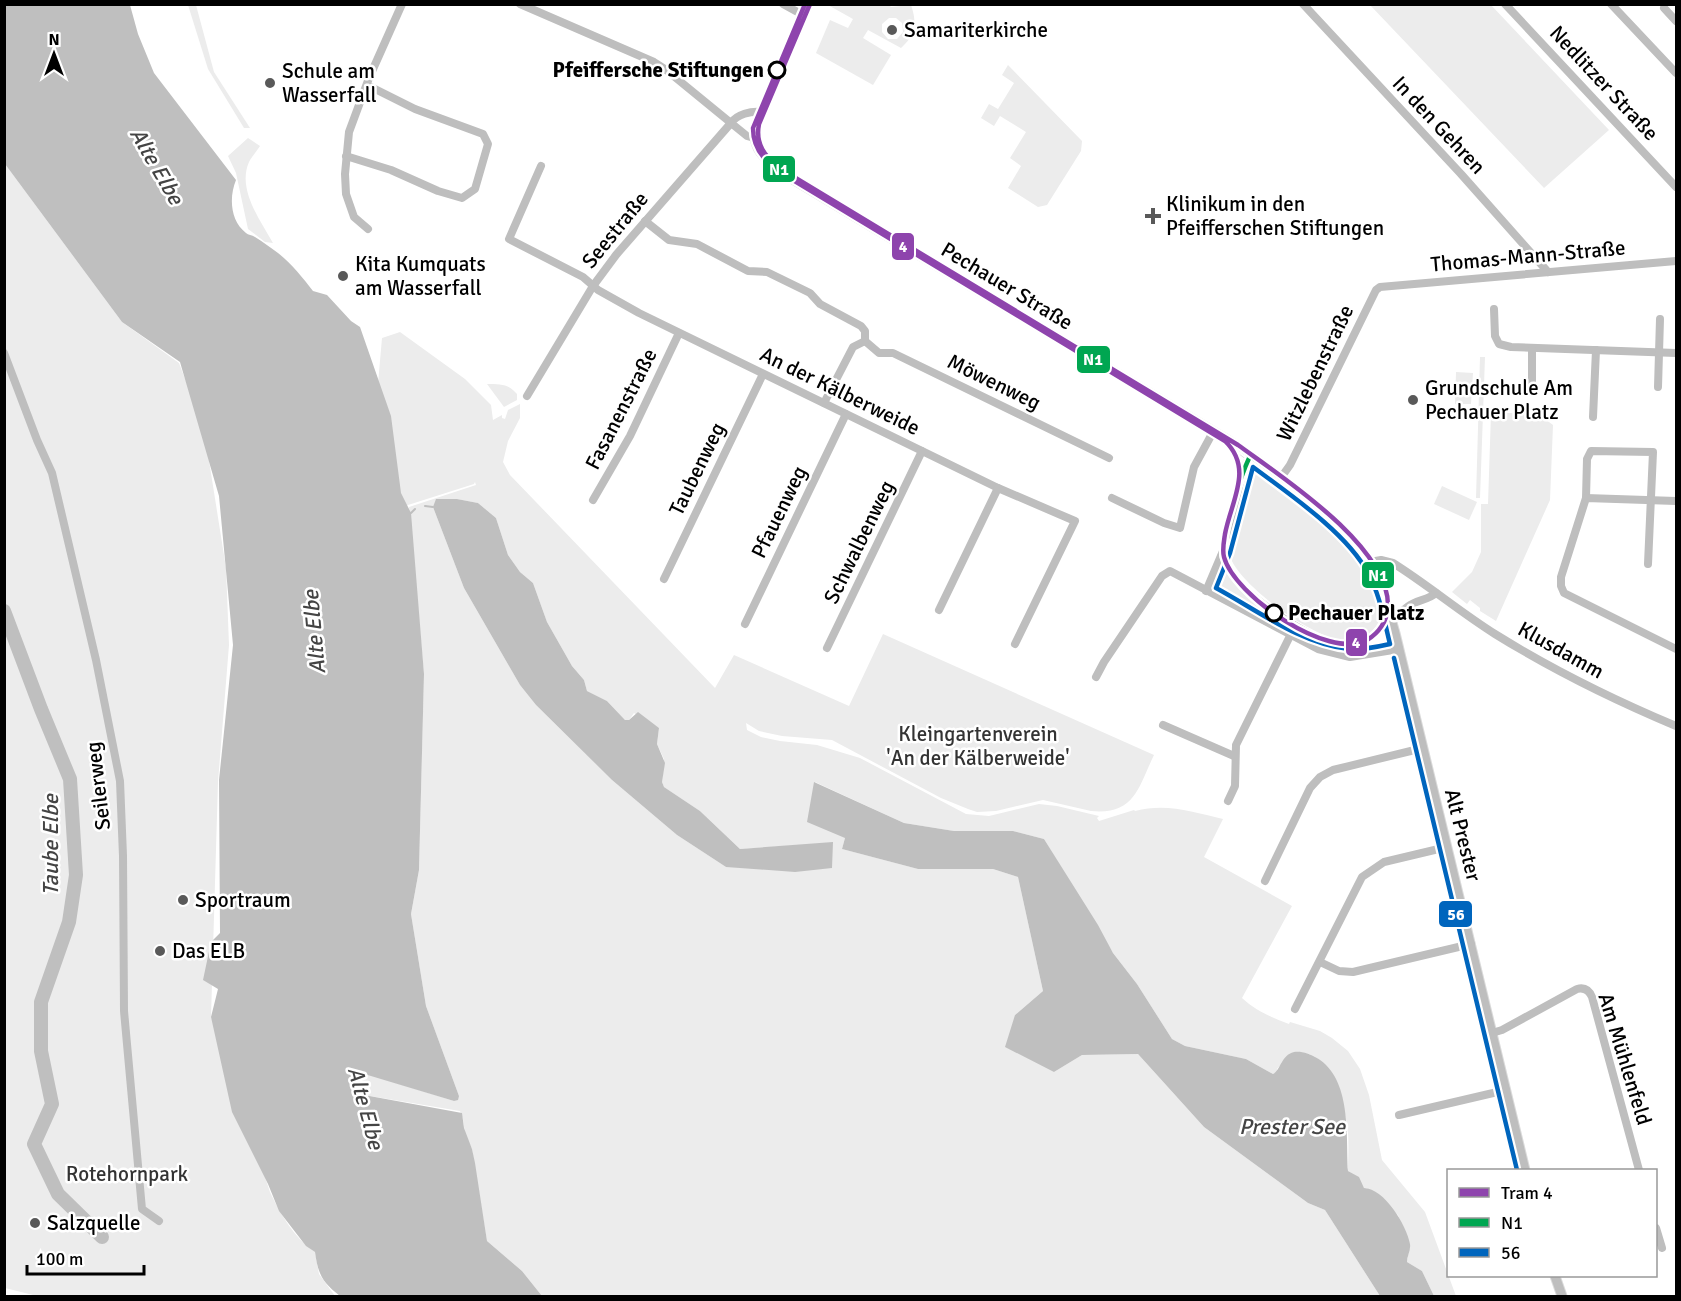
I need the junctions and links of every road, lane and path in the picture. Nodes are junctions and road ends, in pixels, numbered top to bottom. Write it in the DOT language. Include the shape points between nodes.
graph roads {
  1 [pos="402,4"];
  2 [pos="520,4"];
  3 [pos="783,4"];
  4 [pos="808,4"];
  5 [pos="1303,4"];
  6 [pos="1505,4"];
  7 [pos="1611,4"];
  8 [pos="1664,8"];
  9 [pos="803,15"];
  10 [pos="1677,21"];
  11 [pos="1677,73"];
  12 [pos="367,85"];
  13 [pos="761,112"];
  14 [pos="731,123"];
  15 [pos="754,138"];
  16 [pos="346,156"];
  17 [pos="541,166"];
  18 [pos="1677,187"];
  19 [pos="645,221"];
  20 [pos="368,229"];
  21 [pos="1677,261"];
  22 [pos="1548,272"];
  23 [pos="593,286"];
  24 [pos="1383,286"];
  25 [pos="1494,309"];
  26 [pos="1660,319"];
  27 [pos="679,333"];
  28 [pos="865,341"];
  29 [pos="1532,348"];
  30 [pos="1596,350"];
  31 [pos="1659,352"];
  32 [pos="4,353"];
  33 [pos="1677,353"];
  34 [pos="763,374"];
  35 [pos="1532,384"];
  36 [pos="1659,387"];
  37 [pos="527,396"];
  38 [pos="824,403"];
  39 [pos="846,414"];
  40 [pos="1593,417"];
  41 [pos="1213,432"];
  42 [pos="922,451"];
  43 [pos="1250,456"];
  44 [pos="1109,458"];
  45 [pos="1280,479"];
  46 [pos="998,488"];
  47 [pos="1112,498"];
  48 [pos="1586,498"];
  49 [pos="593,500"];
  50 [pos="1650,500"];
  51 [pos="1677,501"];
  52 [pos="1370,562"];
  53 [pos="1648,564"];
  54 [pos="664,579"];
  55 [pos="1206,591"];
  56 [pos="1436,593"];
  57 [pos="939,610"];
  58 [pos="1390,618"];
  59 [pos="745,624"];
  60 [pos="1290,636"];
  61 [pos="1015,644"];
  62 [pos="827,648"];
  63 [pos="1399,649"];
  64 [pos="1677,649"];
  65 [pos="1096,677"];
  66 [pos="1163,725"];
  67 [pos="1677,726"];
  68 [pos="1423,748"];
  69 [pos="1234,756"];
  70 [pos="1228,801"];
  71 [pos="1447,847"];
  72 [pos="1265,881"];
  73 [pos="1471,944"];
  74 [pos="1320,962"];
  75 [pos="1295,1010"];
  76 [pos="1492,1033"];
  77 [pos="1506,1090"];
  78 [pos="1399,1116"];
  79 [pos="1525,1169"];
  80 [pos="1639,1169"];
  81 [pos="159,1221"];
  82 [pos="1657,1231"];
  83 [pos="1662,1248"];
  84 [pos="1557,1277"];
  85 [pos="1562,1296"];
  1 -- 12 [label="street"];
  2 -- 14 [label="street" via="654,62"];
  3 -- 9 [label="street"];
  4 -- 9 [label="main road"];
  5 -- 22 [label="street, In den Gehren"];
  6 -- 18 [label="street, Nedlitzer Straße"];
  7 -- 11 [label="street"];
  8 -- 10 [label="street"];
  9 -- 13 [label="main road"];
  12 -- 16 [label="street" via="350,128"];
  12 -- 16 [label="street" via="415,109 483,134 488,144 475,189 462,198 438,192 391,170"];
  13 -- 14 [label="street" via="737,117"];
  13 -- 15 [label="main road"];
  14 -- 15 [label="street"];
  14 -- 19 [label="street, Seestraße"];
  15 -- 41 [label="main road, Pechauer Straße" via="763,156 788,176"];
  16 -- 20 [label="street" via="347,201 354,217"];
  17 -- 23 [label="street, An der Kälberweide" via="509,239"];
  19 -- 23 [label="street, Seestraße"];
  19 -- 28 [label="street, Möwenweg" via="669,240 697,244 748,271 767,272 810,292 820,304 861,326 866,331"];
  21 -- 22 [label="street, Thomas-Mann-Straße"];
  22 -- 24 [label="street, Thomas-Mann-Straße"];
  23 -- 27 [label="street, An der Kälberweide"];
  23 -- 37 [label="street, Seestraße"];
  24 -- 45 [label="street, Witzlebenstraße" via="1376,290"];
  25 -- 29 [label="street" via="1499,344"];
  26 -- 31 [label="street"];
  27 -- 34 [label="street, An der Kälberweide"];
  27 -- 49 [label="street, Fasanenstraße" via="630,436"];
  28 -- 38 [label="street" via="853,347"];
  28 -- 44 [label="street, Möwenweg" via="879,353 893,353"];
  29 -- 30 [label="street"];
  29 -- 35 [label="street"];
  30 -- 31 [label="street"];
  30 -- 40 [label="street"];
  31 -- 33 [label="street"];
  31 -- 36 [label="street"];
  32 -- 81 [label="street, Seilerweg" via="52,472 120,781 124,1011 142,1209"];
  34 -- 38 [label="street, An der Kälberweide"];
  34 -- 54 [label="street, Taubenweg"];
  38 -- 39 [label="street, An der Kälberweide"];
  39 -- 42 [label="street, An der Kälberweide"];
  39 -- 59 [label="street, Pfauenweg"];
  41 -- 43 [label="main road, Pechauer Straße"];
  41 -- 47 [label="street" via="1194,467 1180,528"];
  42 -- 46 [label="street, An der Kälberweide"];
  42 -- 62 [label="street, Schwalbenweg"];
  43 -- 45 [label="main road"];
  43 -- 55 [label="street" via="1223,550"];
  45 -- 52 [label="main road" via="1344,531"];
  46 -- 57 [label="street"];
  46 -- 61 [label="street, An der Kälberweide" via="1075,521"];
  48 -- 50 [label="street"];
  48 -- 50 [label="street" via="1587,459 1591,451 1653,452"];
  48 -- 64 [label="street" via="1561,577 1564,593"];
  50 -- 51 [label="street"];
  50 -- 53 [label="street"];
  52 -- 56 [label="street, Klusdamm" via="1393,563"];
  52 -- 58 [label="main road"];
  55 -- 60 [label="street"];
  55 -- 65 [label="street" via="1170,572 1162,576"];
  56 -- 58 [label="street"];
  56 -- 67 [label="street, Klusdamm" via="1544,663"];
  58 -- 63 [label="main road"];
  60 -- 63 [label="street" via="1344,656"];
  60 -- 69 [label="street"];
  63 -- 68 [label="main road, Alt Prester"];
  66 -- 69 [label="street"];
  68 -- 71 [label="main road, Alt Prester"];
  68 -- 72 [label="street" via="1333,770 1320,777 1310,788"];
  69 -- 70 [label="street" via="1234,786"];
  71 -- 73 [label="main road, Alt Prester"];
  71 -- 74 [label="street" via="1384,862 1363,876"];
  73 -- 74 [label="street" via="1353,972"];
  73 -- 76 [label="main road, Alt Prester"];
  74 -- 75 [label="street"];
  76 -- 77 [label="main road, Alt Prester"];
  76 -- 80 [label="street, Am Mühlenfeld" via="1577,989 1589,991"];
  77 -- 78 [label="street"];
  77 -- 79 [label="main road, Alt Prester"];
  82 -- 83 [label="street"];
  84 -- 85 [label="main road"];
}
